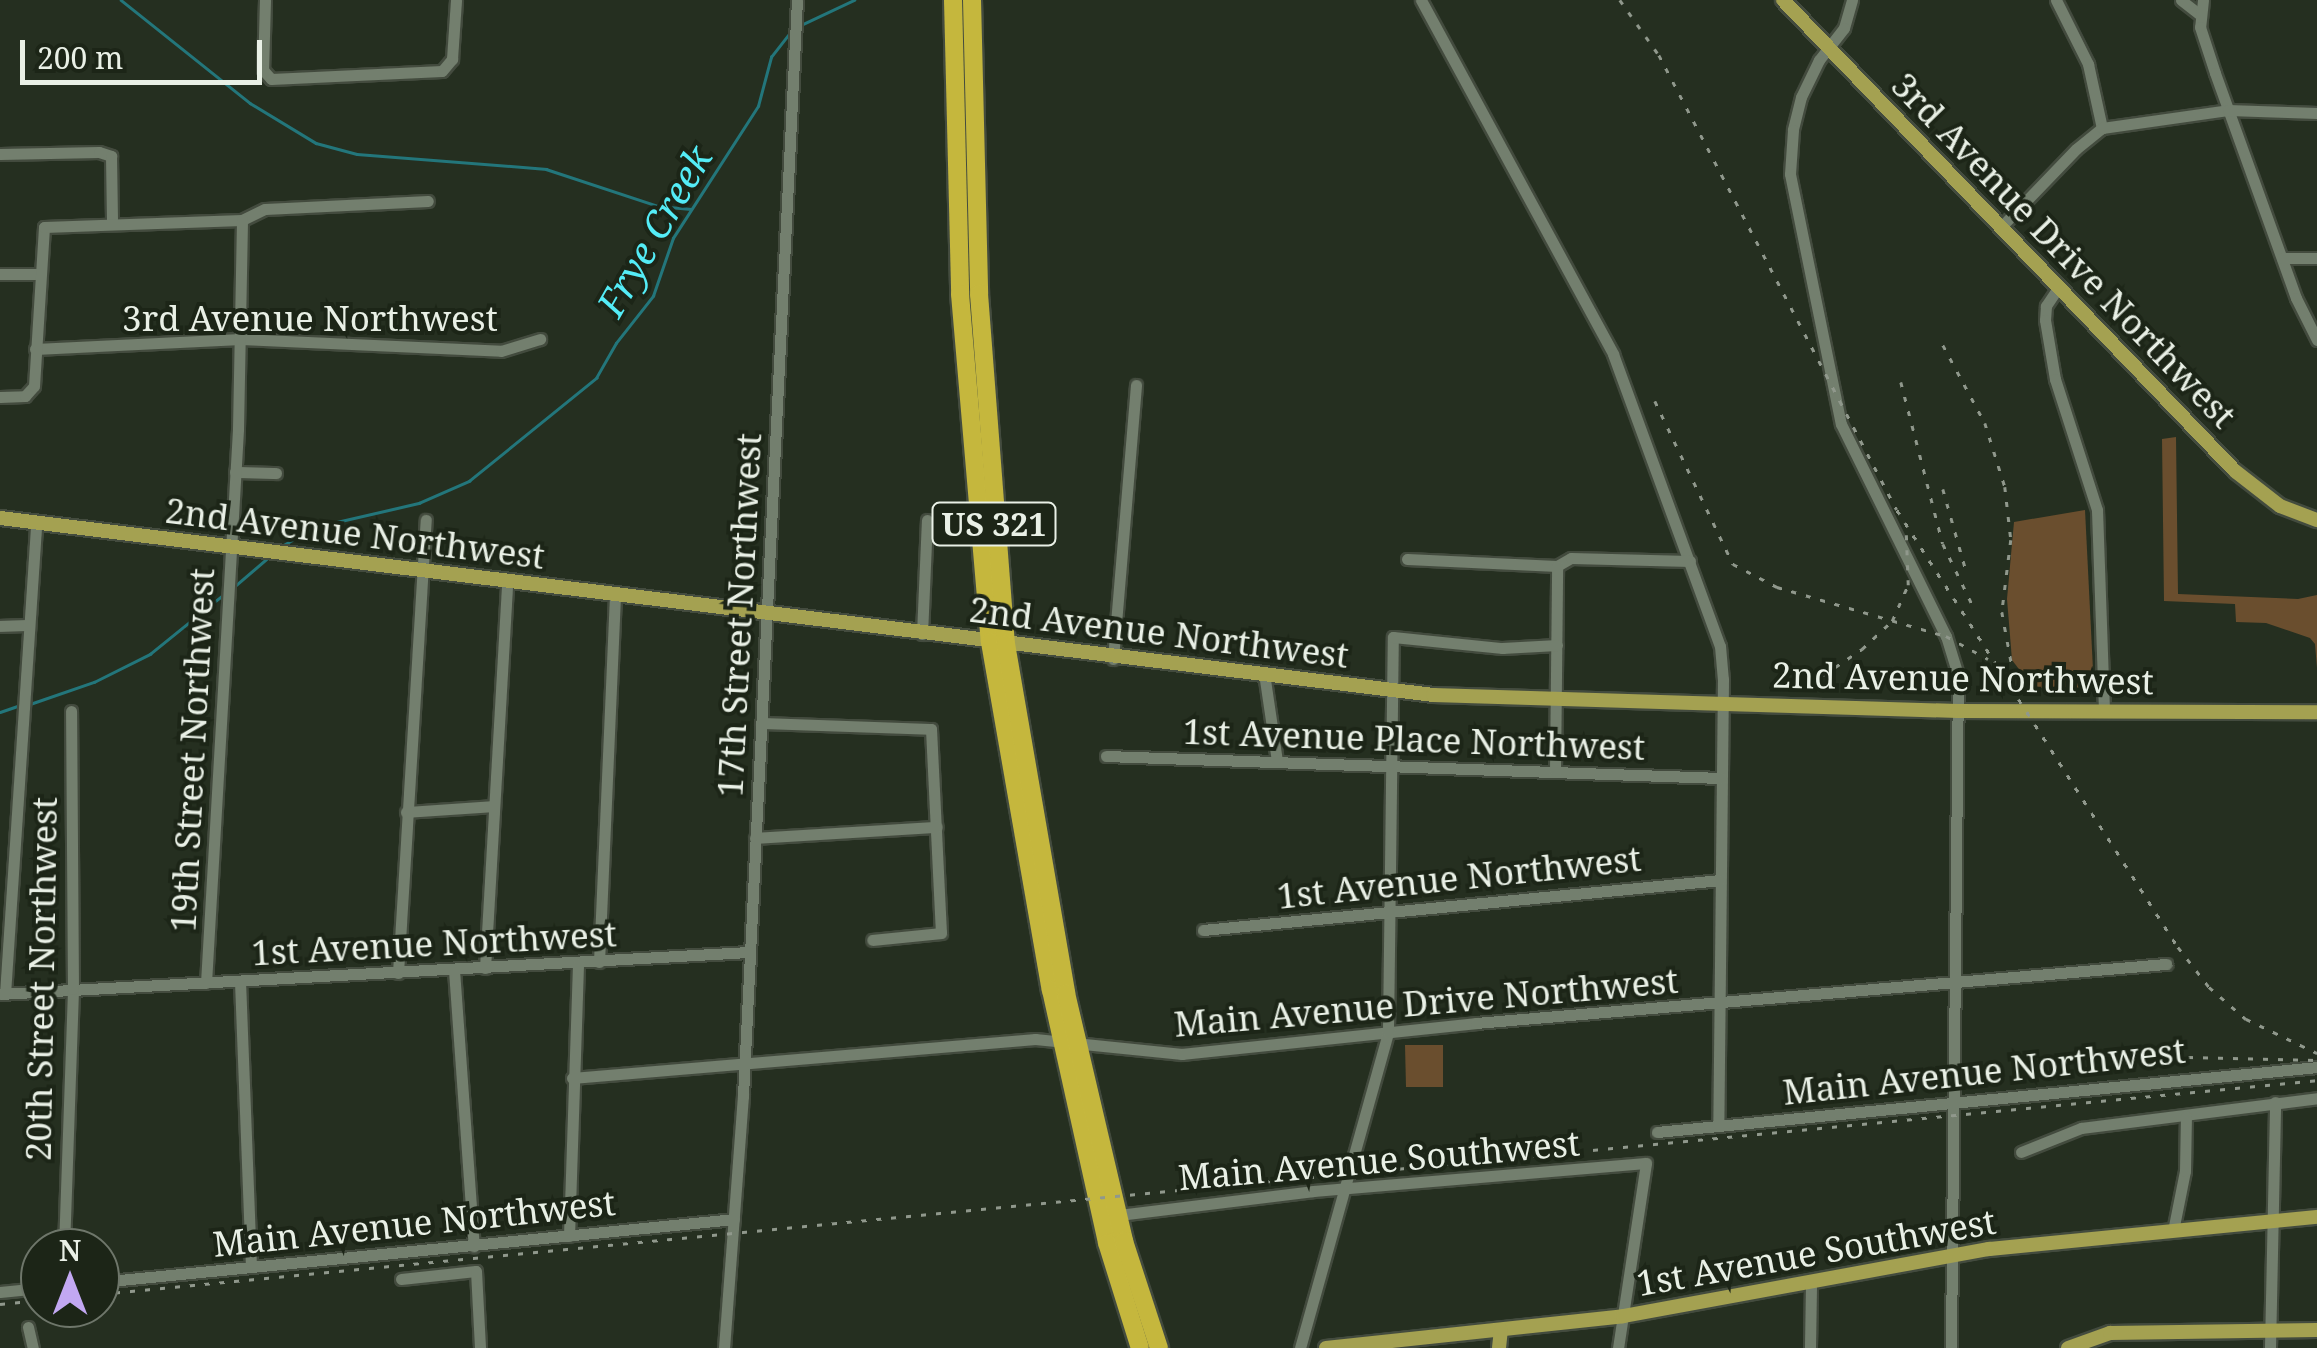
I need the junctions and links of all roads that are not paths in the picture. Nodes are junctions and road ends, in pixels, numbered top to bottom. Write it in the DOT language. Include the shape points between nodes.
graph roads {
  1 [pos="266,0"];
  2 [pos="456,0"];
  3 [pos="797,0"];
  4 [pos="952,0"];
  5 [pos="972,0"];
  6 [pos="1421,0"];
  7 [pos="1783,0"];
  8 [pos="1852,0"];
  9 [pos="2056,0"];
  10 [pos="2181,0"];
  11 [pos="2203,0"];
  12 [pos="2200,15"];
  13 [pos="1828,47"];
  14 [pos="2228,110"];
  15 [pos="2317,114"];
  16 [pos="2102,128"];
  17 [pos="0,154"];
  18 [pos="428,201"];
  19 [pos="242,220"];
  20 [pos="112,223"];
  21 [pos="2001,227"];
  22 [pos="2282,258"];
  23 [pos="2317,258"];
  24 [pos="0,274"];
  25 [pos="38,274"];
  26 [pos="2058,288"];
  27 [pos="241,339"];
  28 [pos="540,339"];
  29 [pos="2317,340"];
  30 [pos="35,349"];
  31 [pos="1136,386"];
  32 [pos="0,397"];
  33 [pos="235,472"];
  34 [pos="276,473"];
  35 [pos="0,518"];
  36 [pos="426,520"];
  37 [pos="927,520"];
  38 [pos="2317,520"];
  39 [pos="36,522"];
  40 [pos="231,547"];
  41 [pos="1407,559"];
  42 [pos="1690,561"];
  43 [pos="1557,566"];
  44 [pos="420,571"];
  45 [pos="507,582"];
  46 [pos="615,596"];
  47 [pos="767,614"];
  48 [pos="29,625"];
  49 [pos="0,626"];
  50 [pos="922,634"];
  51 [pos="998,643"];
  52 [pos="1556,645"];
  53 [pos="1113,659"];
  54 [pos="1264,674"];
  55 [pos="1391,691"];
  56 [pos="1557,700"];
  57 [pos="1723,705"];
  58 [pos="2104,710"];
  59 [pos="71,711"];
  60 [pos="1958,711"];
  61 [pos="2317,712"];
  62 [pos="761,723"];
  63 [pos="1106,756"];
  64 [pos="1277,761"];
  65 [pos="1390,764"];
  66 [pos="1555,772"];
  67 [pos="1721,778"];
  68 [pos="493,806"];
  69 [pos="406,812"];
  70 [pos="937,827"];
  71 [pos="756,838"];
  72 [pos="1720,880"];
  73 [pos="1388,912"];
  74 [pos="1202,930"];
  75 [pos="872,940"];
  76 [pos="750,952"];
  77 [pos="599,962"];
  78 [pos="578,963"];
  79 [pos="2166,964"];
  80 [pos="485,968"];
  81 [pos="454,970"];
  82 [pos="398,974"];
  83 [pos="1955,980"];
  84 [pos="240,981"];
  85 [pos="206,983"];
  86 [pos="72,989"];
  87 [pos="3,994"];
  88 [pos="1720,1002"];
  89 [pos="1388,1032"];
  90 [pos="1070,1041"];
  91 [pos="745,1060"];
  92 [pos="2317,1067"];
  93 [pos="572,1078"];
  94 [pos="2317,1098"];
  95 [pos="1954,1100"];
  96 [pos="2276,1102"];
  97 [pos="2186,1116"];
  98 [pos="1718,1124"];
  99 [pos="1658,1132"];
  100 [pos="2020,1152"];
  101 [pos="1346,1189"];
  102 [pos="1118,1215"];
  103 [pos="2317,1217"];
  104 [pos="734,1219"];
  105 [pos="2272,1222"];
  106 [pos="65,1228"];
  107 [pos="2174,1231"];
  108 [pos="569,1236"];
  109 [pos="474,1246"];
  110 [pos="1951,1255"];
  111 [pos="251,1266"];
  112 [pos="401,1279"];
  113 [pos="120,1280"];
  114 [pos="1811,1281"];
  115 [pos="1623,1316"];
  116 [pos="28,1328"];
  117 [pos="1502,1330"];
  118 [pos="2270,1330"];
  119 [pos="2317,1330"];
  120 [pos="33,1348"];
  121 [pos="480,1348"];
  122 [pos="724,1348"];
  123 [pos="1140,1348"];
  124 [pos="1159,1348"];
  125 [pos="1300,1348"];
  126 [pos="1326,1348"];
  127 [pos="1498,1348"];
  128 [pos="1618,1348"];
  129 [pos="1810,1348"];
  130 [pos="1951,1348"];
  131 [pos="2068,1348"];
  132 [pos="2270,1348"];
  1 -- 2 [label="street" via="263,70 270,79 442,72 452,58"];
  3 -- 47 [label="street, 17th Street Northwest"];
  4 -- 51 [label="highway, US 321" via="960,294"];
  5 -- 51 [label="highway, US 321"];
  6 -- 42 [label="street" via="1613,354"];
  7 -- 13 [label="main road, 3rd Avenue Drive Northwest"];
  8 -- 13 [label="street" via="1844,28"];
  9 -- 16 [label="street" via="2088,64"];
  10 -- 12 [label="street"];
  11 -- 12 [label="street"];
  12 -- 14 [label="street"];
  13 -- 21 [label="main road, 3rd Avenue Drive Northwest"];
  13 -- 60 [label="street" via="1797,112 1792,190 1837,411 1946,636 1958,675"];
  14 -- 15 [label="street"];
  14 -- 16 [label="street"];
  14 -- 22 [label="street"];
  16 -- 21 [label="street"];
  17 -- 20 [label="street" via="110,156"];
  18 -- 19 [label="street" via="264,209"];
  19 -- 20 [label="street"];
  19 -- 27 [label="street, 19th Street Northwest"];
  20 -- 25 [label="street" via="47,225"];
  21 -- 26 [label="main road, 3rd Avenue Drive Northwest"];
  22 -- 23 [label="street"];
  22 -- 29 [label="street"];
  24 -- 25 [label="street"];
  25 -- 30 [label="street"];
  26 -- 38 [label="main road, 3rd Avenue Drive Northwest" via="2235,471 2280,506"];
  26 -- 58 [label="street" via="2045,320 2055,379 2097,510"];
  27 -- 28 [label="street, 3rd Avenue Northwest" via="501,351"];
  27 -- 30 [label="street, 3rd Avenue Northwest"];
  27 -- 33 [label="street, 19th Street Northwest"];
  30 -- 32 [label="street" via="33,389"];
  31 -- 53 [label="street"];
  33 -- 34 [label="street"];
  33 -- 40 [label="street, 19th Street Northwest"];
  35 -- 39 [label="main road, 2nd Avenue Northwest"];
  36 -- 44 [label="street"];
  37 -- 50 [label="street"];
  39 -- 40 [label="main road, 2nd Avenue Northwest"];
  39 -- 48 [label="street"];
  40 -- 44 [label="main road, 2nd Avenue Northwest"];
  40 -- 85 [label="street, 19th Street Northwest"];
  41 -- 43 [label="street"];
  42 -- 43 [label="street" via="1571,558"];
  42 -- 57 [label="street" via="1720,646"];
  43 -- 52 [label="street"];
  44 -- 45 [label="main road, 2nd Avenue Northwest"];
  44 -- 69 [label="street"];
  45 -- 46 [label="main road, 2nd Avenue Northwest"];
  45 -- 68 [label="street"];
  46 -- 47 [label="main road, 2nd Avenue Northwest"];
  46 -- 77 [label="street"];
  47 -- 50 [label="main road, 2nd Avenue Northwest"];
  47 -- 62 [label="street, 17th Street Northwest"];
  48 -- 49 [label="street"];
  48 -- 87 [label="street"];
  50 -- 51 [label="main road, 2nd Avenue Northwest"];
  51 -- 53 [label="main road, 2nd Avenue Northwest"];
  51 -- 90 [label="highway, US 321"];
  52 -- 55 [label="street" via="1502,648 1392,636"];
  52 -- 56 [label="street"];
  53 -- 54 [label="main road, 2nd Avenue Northwest"];
  54 -- 55 [label="main road, 2nd Avenue Northwest"];
  54 -- 64 [label="street"];
  55 -- 56 [label="main road, 2nd Avenue Northwest"];
  55 -- 65 [label="street"];
  56 -- 57 [label="main road, 2nd Avenue Northwest"];
  56 -- 66 [label="street"];
  57 -- 60 [label="main road, 2nd Avenue Northwest"];
  57 -- 67 [label="street"];
  58 -- 60 [label="main road, 2nd Avenue Northwest"];
  58 -- 61 [label="main road, 2nd Avenue Northwest"];
  59 -- 86 [label="street, 20th Street Northwest"];
  60 -- 83 [label="street"];
  62 -- 70 [label="street" via="931,729"];
  62 -- 71 [label="street, 17th Street Northwest"];
  63 -- 64 [label="street, 1st Avenue Place Northwest"];
  64 -- 65 [label="street, 1st Avenue Place Northwest"];
  65 -- 66 [label="street, 1st Avenue Place Northwest"];
  65 -- 73 [label="street"];
  66 -- 67 [label="street, 1st Avenue Place Northwest"];
  67 -- 72 [label="street"];
  68 -- 69 [label="street"];
  68 -- 80 [label="street"];
  69 -- 82 [label="street"];
  70 -- 71 [label="street"];
  70 -- 75 [label="street" via="941,933"];
  71 -- 76 [label="street, 17th Street Northwest"];
  72 -- 73 [label="street, 1st Avenue Northwest"];
  72 -- 88 [label="street"];
  73 -- 74 [label="street, 1st Avenue Northwest"];
  73 -- 89 [label="street"];
  76 -- 77 [label="street, 1st Avenue Northwest"];
  76 -- 91 [label="street, 17th Street Northwest"];
  77 -- 78 [label="street, 1st Avenue Northwest"];
  78 -- 80 [label="street, 1st Avenue Northwest"];
  78 -- 93 [label="street"];
  79 -- 83 [label="street, Main Avenue Drive Northwest"];
  80 -- 81 [label="street, 1st Avenue Northwest"];
  81 -- 82 [label="street, 1st Avenue Northwest"];
  81 -- 109 [label="street"];
  82 -- 84 [label="street, 1st Avenue Northwest"];
  83 -- 88 [label="street, Main Avenue Drive Northwest"];
  83 -- 95 [label="street"];
  84 -- 85 [label="street, 1st Avenue Northwest"];
  84 -- 111 [label="street"];
  85 -- 86 [label="street, 1st Avenue Northwest"];
  86 -- 87 [label="street, 1st Avenue Northwest"];
  86 -- 106 [label="street, 20th Street Northwest"];
  88 -- 89 [label="street, Main Avenue Drive Northwest"];
  88 -- 98 [label="street"];
  89 -- 90 [label="street, Main Avenue Drive Northwest" via="1170,1054"];
  89 -- 101 [label="street"];
  90 -- 91 [label="street, Main Avenue Drive Northwest"];
  90 -- 102 [label="highway, US 321"];
  90 -- 123 [label="highway, US 321" via="1107,1243"];
  91 -- 93 [label="street, Main Avenue Drive Northwest"];
  91 -- 104 [label="street, 17th Street Northwest"];
  92 -- 95 [label="street, Main Avenue Northwest"];
  93 -- 108 [label="street"];
  94 -- 96 [label="street"];
  95 -- 98 [label="street, Main Avenue Northwest"];
  95 -- 110 [label="street"];
  96 -- 97 [label="street"];
  96 -- 105 [label="street"];
  97 -- 100 [label="street" via="2080,1128"];
  97 -- 107 [label="street"];
  98 -- 99 [label="street, Main Avenue Northwest"];
  101 -- 102 [label="street, Main Avenue Southwest"];
  101 -- 115 [label="street, Main Avenue Southwest" via="1646,1163"];
  101 -- 125 [label="street"];
  102 -- 124 [label="highway, US 321"];
  103 -- 105 [label="main road, 1st Avenue Southwest"];
  104 -- 108 [label="street, Main Avenue Northwest"];
  104 -- 122 [label="street, 17th Street Northwest"];
  105 -- 107 [label="main road, 1st Avenue Southwest"];
  105 -- 118 [label="street"];
  107 -- 110 [label="main road, 1st Avenue Southwest"];
  108 -- 109 [label="street, Main Avenue Northwest"];
  109 -- 111 [label="street, Main Avenue Northwest"];
  110 -- 114 [label="main road, 1st Avenue Southwest"];
  110 -- 130 [label="street"];
  111 -- 113 [label="street, Main Avenue Northwest"];
  112 -- 121 [label="street" via="476,1271"];
  114 -- 115 [label="main road, 1st Avenue Southwest"];
  114 -- 129 [label="street"];
  115 -- 117 [label="main road, 1st Avenue Southwest"];
  115 -- 128 [label="street"];
  116 -- 120 [label="street"];
  117 -- 126 [label="main road, 1st Avenue Southwest"];
  117 -- 127 [label="main road"];
  118 -- 119 [label="main road"];
  118 -- 131 [label="main road" via="2110,1333"];
  118 -- 132 [label="street"];
}
